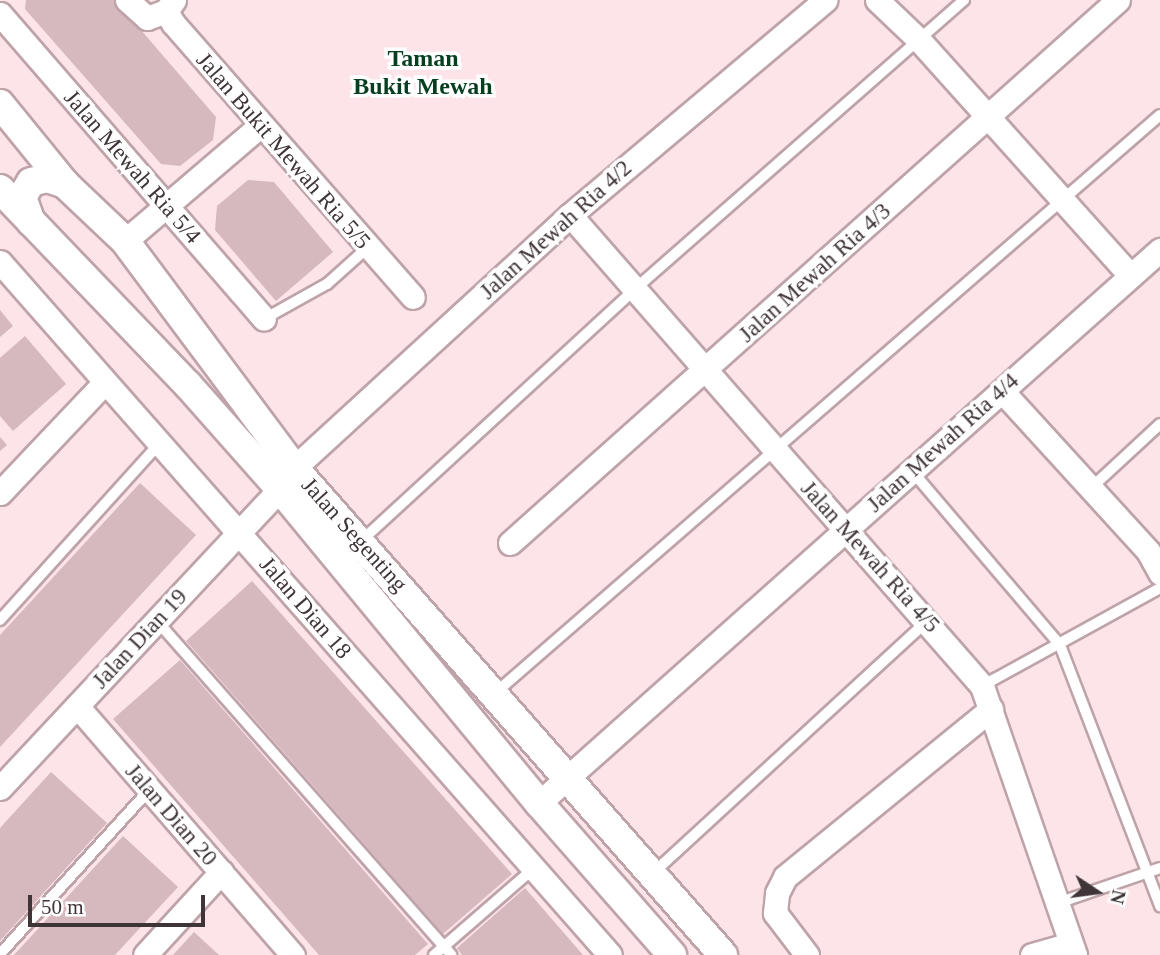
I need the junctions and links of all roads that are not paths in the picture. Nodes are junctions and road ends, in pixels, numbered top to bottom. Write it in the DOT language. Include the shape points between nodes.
graph roads {
  1 [pos="127,0"];
  2 [pos="825,0"];
  3 [pos="877,0"];
  4 [pos="964,0"];
  5 [pos="1118,0"];
  6 [pos="170,5"];
  7 [pos="0,14"];
  8 [pos="919,40"];
  9 [pos="0,104"];
  10 [pos="1160,115"];
  11 [pos="989,118"];
  12 [pos="261,125"];
  13 [pos="65,184"];
  14 [pos="0,189"];
  15 [pos="1062,200"];
  16 [pos="166,206"];
  17 [pos="570,215"];
  18 [pos="35,227"];
  19 [pos="125,241"];
  20 [pos="366,249"];
  21 [pos="1160,250"];
  22 [pos="0,262"];
  23 [pos="1131,276"];
  24 [pos="635,289"];
  25 [pos="413,297"];
  26 [pos="264,319"];
  27 [pos="706,370"];
  28 [pos="104,383"];
  29 [pos="1002,391"];
  30 [pos="1160,424"];
  31 [pos="162,441"];
  32 [pos="775,450"];
  33 [pos="912,471"];
  34 [pos="287,479"];
  35 [pos="1091,488"];
  36 [pos="0,493"];
  37 [pos="846,530"];
  38 [pos="239,533"];
  39 [pos="360,542"];
  40 [pos="510,543"];
  41 [pos="1160,573"];
  42 [pos="1160,588"];
  43 [pos="0,620"];
  44 [pos="928,620"];
  45 [pos="157,621"];
  46 [pos="1060,645"];
  47 [pos="982,686"];
  48 [pos="494,694"];
  49 [pos="77,706"];
  50 [pos="990,709"];
  51 [pos="568,777"];
  52 [pos="0,788"];
  53 [pos="149,790"];
  54 [pos="539,803"];
  55 [pos="534,868"];
  56 [pos="1160,868"];
  57 [pos="221,872"];
  58 [pos="1149,872"];
  59 [pos="652,874"];
  60 [pos="1058,903"];
  61 [pos="1160,906"];
  62 [pos="1073,950"];
  63 [pos="447,951"];
  64 [pos="0,954"];
  65 [pos="145,955"];
  66 [pos="292,955"];
  67 [pos="434,955"];
  68 [pos="610,955"];
  69 [pos="671,955"];
  70 [pos="723,955"];
  71 [pos="807,955"];
  72 [pos="1032,955"];
  1 -- 6 [label="street" via="147,18"];
  2 -- 17 [label="street, Jalan Mewah Ria 4/2"];
  3 -- 8 [label="street"];
  4 -- 8 [label="lane"];
  5 -- 11 [label="street, Jalan Mewah Ria 4/3"];
  6 -- 12 [label="street, Jalan Bukit Mewah Ria 5/5"];
  7 -- 16 [label="street, Jalan Mewah Ria 5/4"];
  8 -- 11 [label="street"];
  8 -- 24 [label="lane"];
  9 -- 13 [label="street, Jalan Segenting"];
  10 -- 15 [label="lane"];
  11 -- 15 [label="street"];
  11 -- 27 [label="street, Jalan Mewah Ria 4/3"];
  12 -- 16 [label="street"];
  12 -- 20 [label="street, Jalan Bukit Mewah Ria 5/5"];
  13 -- 18 [label="street" via="47,178 31,181 22,197 24,212"];
  13 -- 19 [label="street, Jalan Segenting"];
  14 -- 18 [label="street, Jalan Segenting"];
  15 -- 23 [label="street"];
  15 -- 32 [label="lane"];
  16 -- 19 [label="street"];
  16 -- 26 [label="street, Jalan Mewah Ria 5/4"];
  17 -- 24 [label="street, Jalan Mewah Ria 4/5"];
  17 -- 34 [label="street, Jalan Mewah Ria 4/2"];
  18 -- 34 [label="street, Jalan Segenting" via="188,385"];
  19 -- 34 [label="street, Jalan Segenting"];
  20 -- 25 [label="street, Jalan Bukit Mewah Ria 5/5"];
  20 -- 26 [label="lane" via="327,284"];
  21 -- 23 [label="street, Jalan Mewah Ria 4/4"];
  22 -- 28 [label="street, Jalan Dian 18"];
  23 -- 29 [label="street, Jalan Mewah Ria 4/4"];
  24 -- 27 [label="street, Jalan Mewah Ria 4/5"];
  24 -- 39 [label="lane"];
  27 -- 32 [label="street, Jalan Mewah Ria 4/5"];
  27 -- 40 [label="street, Jalan Mewah Ria 4/3"];
  28 -- 31 [label="street, Jalan Dian 18"];
  28 -- 36 [label="street"];
  29 -- 33 [label="street, Jalan Mewah Ria 4/4"];
  29 -- 35 [label="street"];
  30 -- 35 [label="lane"];
  31 -- 38 [label="street, Jalan Dian 18"];
  31 -- 43 [label="lane"];
  32 -- 37 [label="street, Jalan Mewah Ria 4/5"];
  32 -- 48 [label="lane"];
  33 -- 37 [label="street, Jalan Mewah Ria 4/4"];
  33 -- 46 [label="lane"];
  34 -- 38 [label="street, Jalan Dian 19"];
  34 -- 39 [label="street, Jalan Segenting"];
  34 -- 54 [label="street, Jalan Segenting"];
  35 -- 41 [label="street" via="1148,551"];
  37 -- 44 [label="street, Jalan Mewah Ria 4/5"];
  37 -- 51 [label="street, Jalan Mewah Ria 4/4"];
  38 -- 45 [label="street, Jalan Dian 19"];
  38 -- 55 [label="street, Jalan Dian 18"];
  39 -- 48 [label="street, Jalan Segenting"];
  42 -- 46 [label="lane"];
  44 -- 47 [label="street, Jalan Mewah Ria 4/5"];
  44 -- 59 [label="lane"];
  45 -- 49 [label="street, Jalan Dian 19"];
  45 -- 63 [label="lane"];
  46 -- 47 [label="lane"];
  46 -- 58 [label="lane"];
  47 -- 50 [label="street, Jalan Mewah Ria 4/5"];
  48 -- 51 [label="street, Jalan Segenting"];
  49 -- 52 [label="street, Jalan Dian 19"];
  49 -- 53 [label="street, Jalan Dian 20"];
  50 -- 60 [label="street, Jalan Mewah Ria 4/5"];
  50 -- 71 [label="street" via="785,877 777,893 775,914"];
  51 -- 54 [label="street, Jalan Mewah Ria 4/4"];
  51 -- 59 [label="street, Jalan Segenting"];
  53 -- 57 [label="street, Jalan Dian 20"];
  53 -- 64 [label="lane"];
  54 -- 69 [label="street, Jalan Segenting"];
  55 -- 63 [label="lane"];
  55 -- 68 [label="street, Jalan Dian 18"];
  56 -- 58 [label="lane"];
  57 -- 65 [label="street"];
  57 -- 66 [label="street, Jalan Dian 20"];
  58 -- 60 [label="lane"];
  58 -- 61 [label="lane"];
  59 -- 70 [label="street, Jalan Segenting"];
  60 -- 62 [label="street, Jalan Mewah Ria 4/5"];
  62 -- 72 [label="street"];
  63 -- 67 [label="lane"];
}
